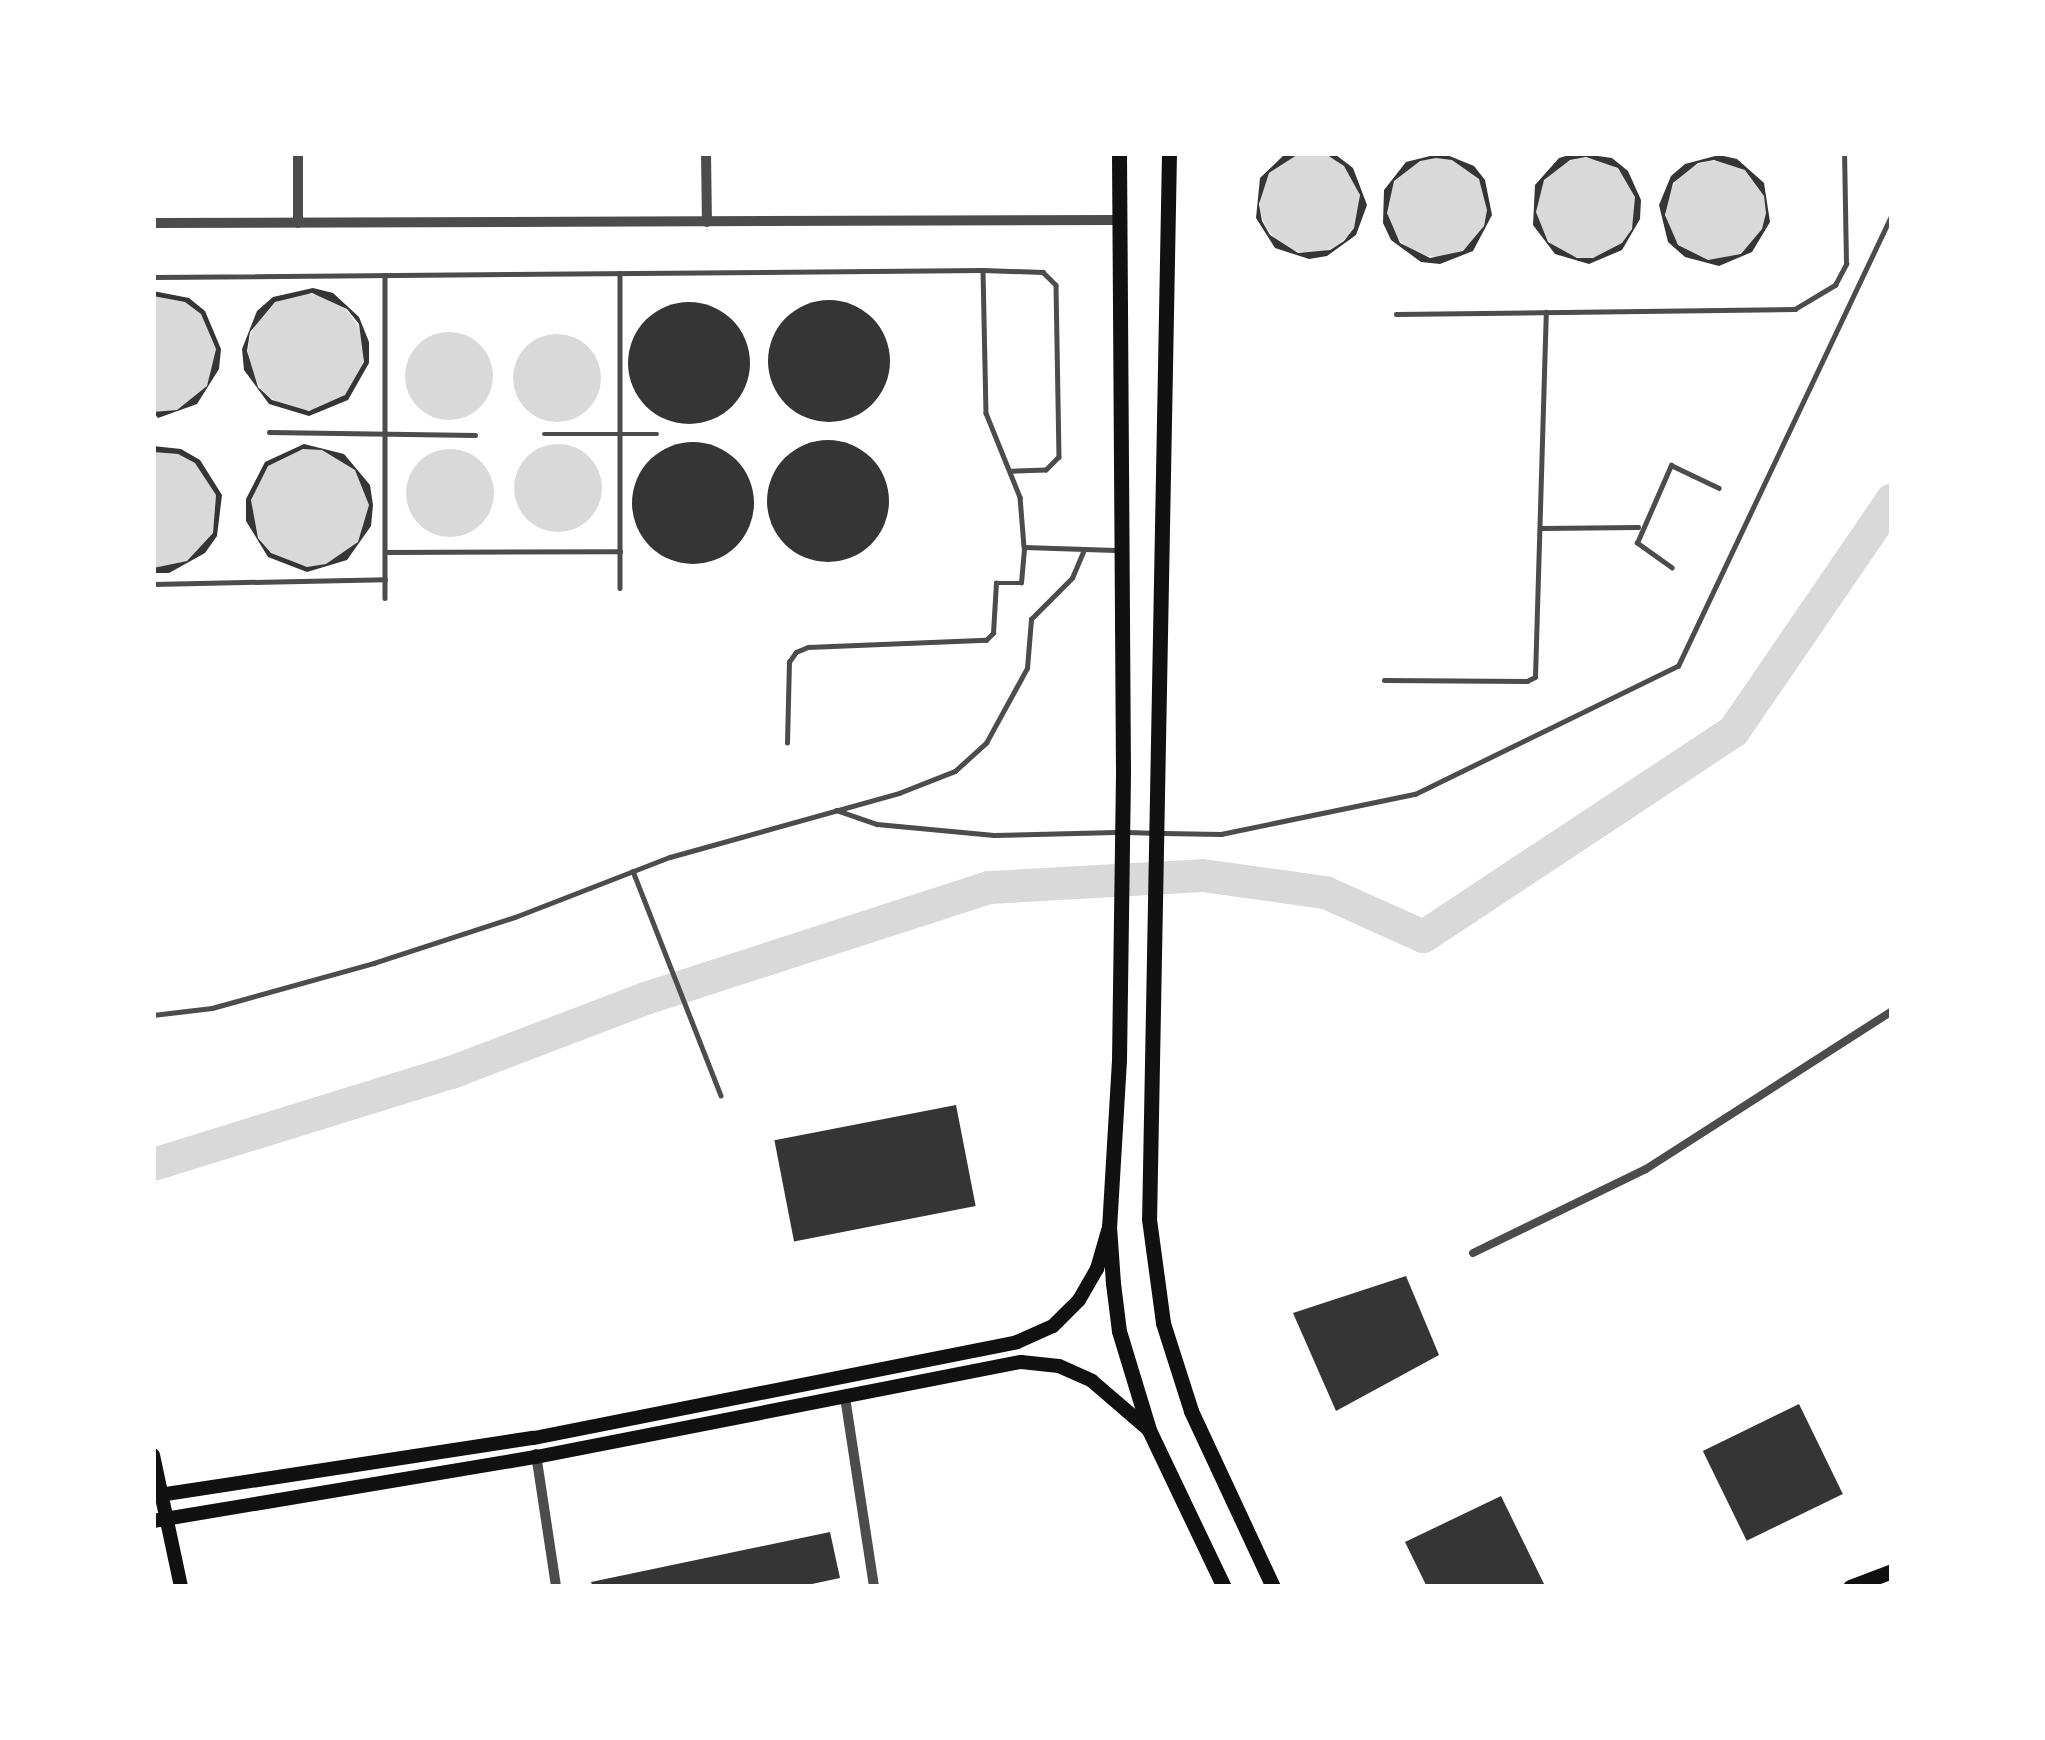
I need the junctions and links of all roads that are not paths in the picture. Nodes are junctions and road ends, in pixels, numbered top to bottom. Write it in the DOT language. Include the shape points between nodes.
graph roads {
  1 [pos="298,153"];
  2 [pos="706,153"];
  3 [pos="1119,153"];
  4 [pos="1169,153"];
  5 [pos="1844,153"];
  6 [pos="1892,214"];
  7 [pos="1117,220"];
  8 [pos="707,222"];
  9 [pos="153,223"];
  10 [pos="298,223"];
  11 [pos="982,270"];
  12 [pos="620,273"];
  13 [pos="385,275"];
  14 [pos="153,277"];
  15 [pos="1546,312"];
  16 [pos="1396,314"];
  17 [pos="268,432"];
  18 [pos="385,434"];
  19 [pos="544,434"];
  20 [pos="620,434"];
  21 [pos="657,434"];
  22 [pos="475,435"];
  23 [pos="1012,471"];
  24 [pos="1719,488"];
  25 [pos="1641,527"];
  26 [pos="1541,528"];
  27 [pos="1024,547"];
  28 [pos="1084,549"];
  29 [pos="1121,550"];
  30 [pos="620,551"];
  31 [pos="385,552"];
  32 [pos="1672,568"];
  33 [pos="385,579"];
  34 [pos="153,584"];
  35 [pos="620,588"];
  36 [pos="385,598"];
  37 [pos="1384,680"];
  38 [pos="788,743"];
  39 [pos="836,810"];
  40 [pos="633,869"];
  41 [pos="1892,1011"];
  42 [pos="153,1015"];
  43 [pos="721,1095"];
  44 [pos="1109,1226"];
  45 [pos="1473,1253"];
  46 [pos="845,1397"];
  47 [pos="1149,1430"];
  48 [pos="534,1438"];
  49 [pos="153,1455"];
  50 [pos="536,1457"];
  51 [pos="157,1495"];
  52 [pos="159,1520"];
  53 [pos="1892,1571"];
  54 [pos="181,1587"];
  55 [pos="556,1587"];
  56 [pos="874,1587"];
  57 [pos="1224,1587"];
  58 [pos="1274,1587"];
  59 [pos="1850,1587"];
  1 -- 10 [label="street"];
  2 -- 8 [label="street"];
  3 -- 7 [label="main road"];
  4 -- 58 [label="main road" via="1149,1220 1163,1323 1190,1411"];
  5 -- 15 [label="lane" via="1846,264 1818,299 1795,309"];
  6 -- 39 [label="lane" via="1678,667 1414,794 1221,834 993,836 877,824"];
  7 -- 8 [label="street"];
  7 -- 29 [label="main road"];
  8 -- 10 [label="street"];
  9 -- 10 [label="street"];
  11 -- 12 [label="lane"];
  11 -- 23 [label="lane" via="986,413"];
  11 -- 23 [label="lane" via="1043,272 1056,285 1059,457 1046,470"];
  12 -- 13 [label="lane"];
  12 -- 20 [label="lane"];
  13 -- 14 [label="lane"];
  13 -- 18 [label="lane"];
  15 -- 16 [label="lane"];
  15 -- 26 [label="lane"];
  17 -- 18 [label="lane"];
  18 -- 22 [label="lane"];
  18 -- 31 [label="lane"];
  19 -- 20 [label="lane"];
  20 -- 21 [label="lane"];
  20 -- 30 [label="lane"];
  23 -- 27 [label="lane"];
  24 -- 25 [label="lane" via="1671,465"];
  25 -- 26 [label="lane"];
  25 -- 32 [label="lane" via="1641,550"];
  26 -- 37 [label="lane" via="1535,676"];
  27 -- 28 [label="lane"];
  27 -- 38 [label="lane" via="1021,583 996,583 986,640 796,652 789,662"];
  28 -- 29 [label="lane"];
  28 -- 39 [label="lane" via="1072,578 1031,619 1027,668 986,743 955,771"];
  29 -- 44 [label="main road" via="1119,1060"];
  30 -- 31 [label="lane"];
  30 -- 35 [label="lane"];
  31 -- 33 [label="lane"];
  33 -- 34 [label="lane"];
  33 -- 36 [label="lane"];
  39 -- 40 [label="lane"];
  40 -- 42 [label="lane" via="374,963 212,1008"];
  40 -- 43 [label="lane"];
  41 -- 45 [label="street" via="1646,1169"];
  44 -- 47 [label="main road" via="1119,1331"];
  44 -- 48 [label="main road" via="1079,1300 1053,1326 1017,1342"];
  46 -- 47 [label="main road" via="1021,1362 1059,1366 1092,1381"];
  46 -- 50 [label="main road"];
  46 -- 56 [label="street"];
  47 -- 57 [label="main road"];
  48 -- 50 [label="street"];
  48 -- 51 [label="main road"];
  49 -- 51 [label="main road"];
  50 -- 52 [label="main road"];
  50 -- 55 [label="street"];
  51 -- 52 [label="main road"];
  52 -- 54 [label="main road"];
  53 -- 59 [label="main road"];
}
